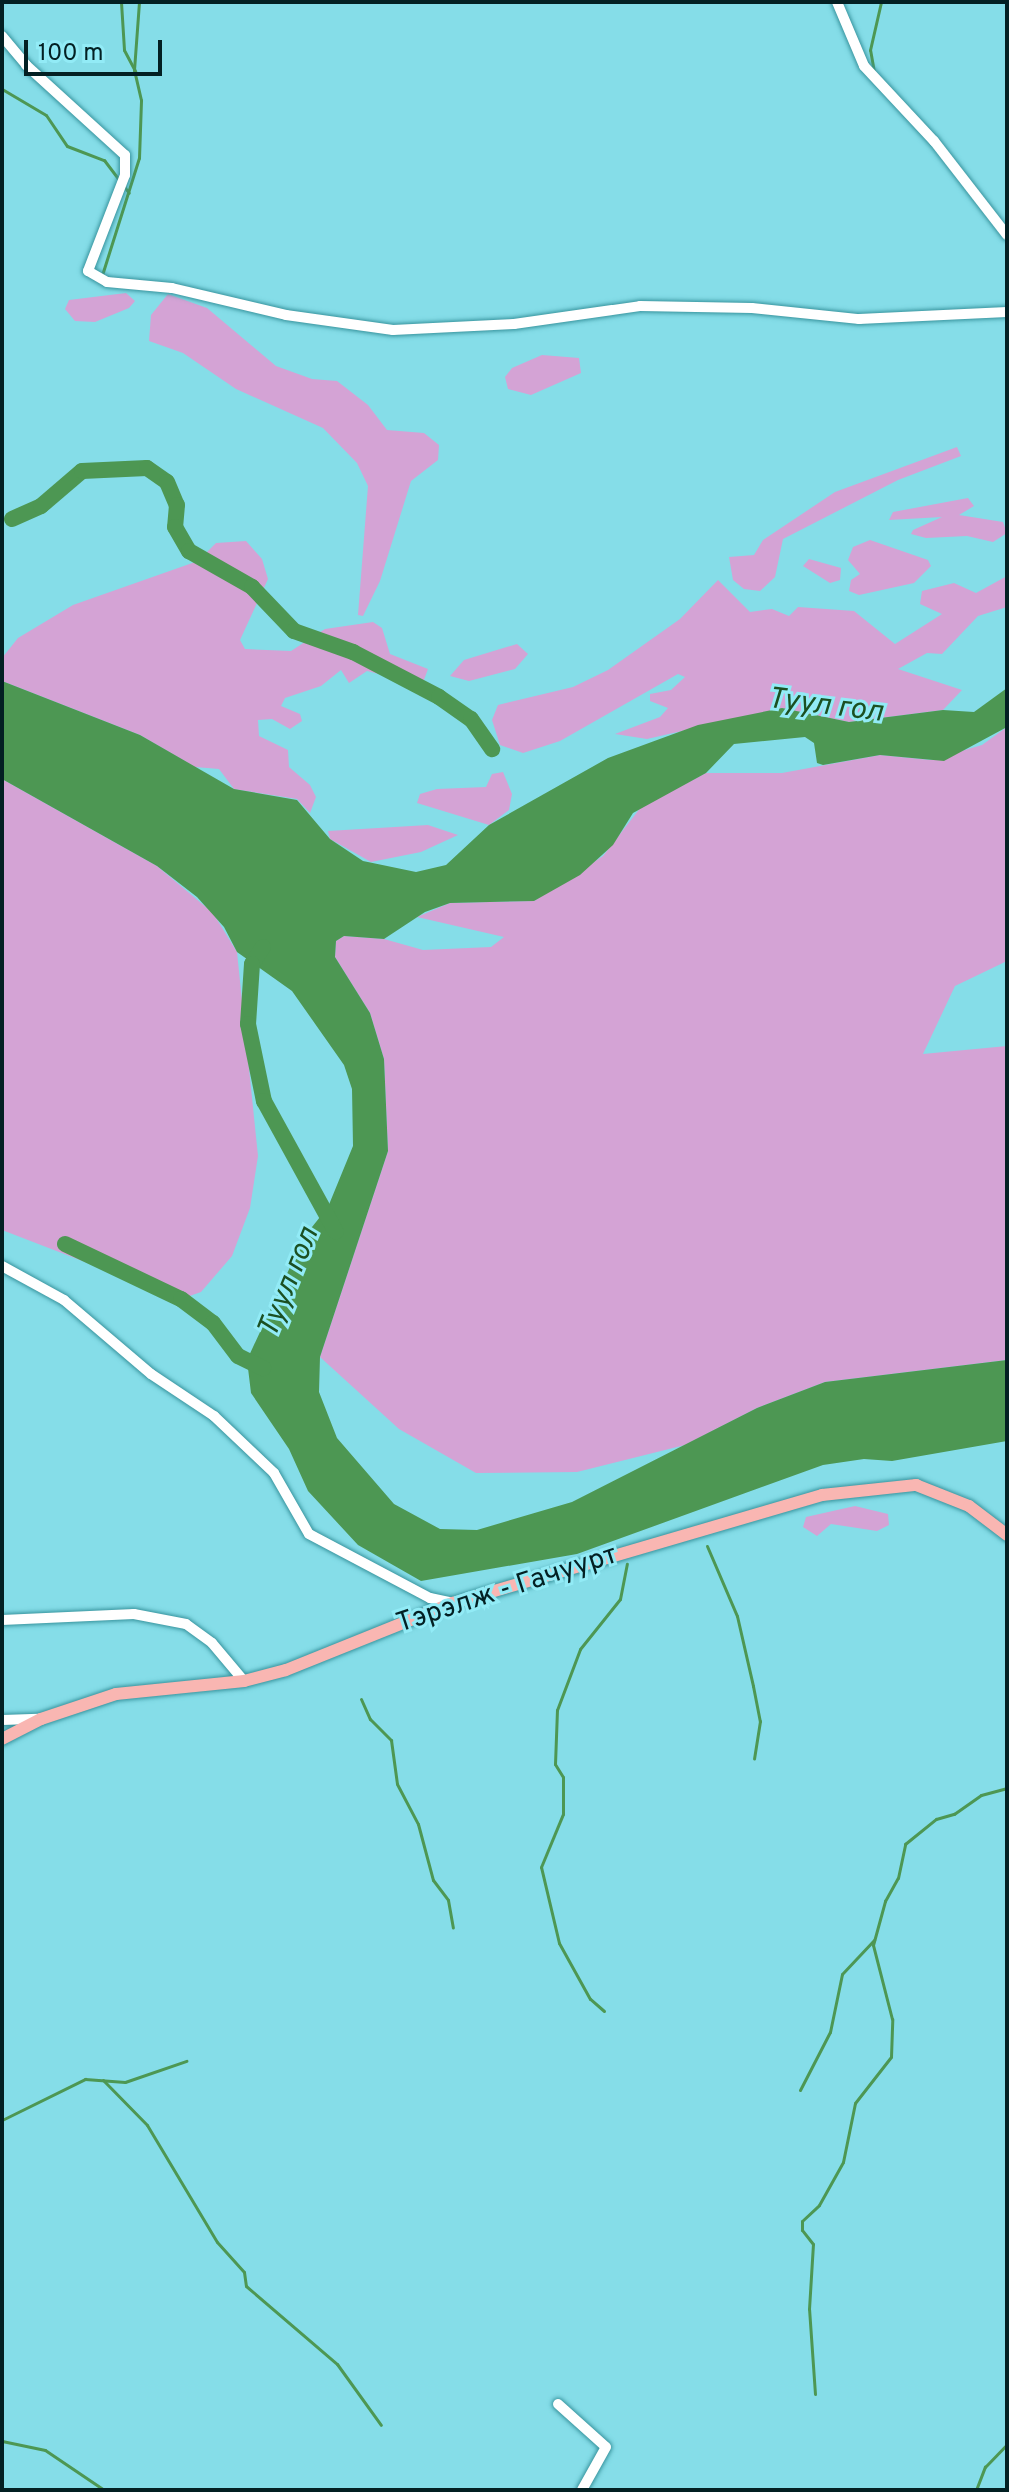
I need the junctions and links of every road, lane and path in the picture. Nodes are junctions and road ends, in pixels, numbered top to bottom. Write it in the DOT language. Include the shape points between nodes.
graph roads {
  1 [pos="837,2"];
  2 [pos="2,36"];
  3 [pos="1007,235"];
  4 [pos="1007,312"];
  5 [pos="2,1266"];
  6 [pos="1007,1535"];
  7 [pos="453,1603"];
  8 [pos="2,1620"];
  9 [pos="244,1681"];
  10 [pos="41,1719"];
  11 [pos="2,1720"];
  12 [pos="2,1739"];
  13 [pos="558,2404"];
  14 [pos="582,2490"];
  1 -- 3 [label="street" via="864,66 934,141"];
  2 -- 4 [label="street" via="26,65 125,155 125,175 88,271 107,282 172,288 286,315 393,330 514,324 640,306 752,308 859,319"];
  5 -- 7 [label="street" via="64,1300 151,1374 225,1426 274,1473 309,1534 430,1598"];
  6 -- 7 [label="main road, Тэрэлж - Гачуурт" via="952,1497 916,1485 874,1486 801,1501"];
  7 -- 9 [label="main road, Тэрэлж - Гачуурт"];
  8 -- 9 [label="street" via="134,1614 186,1624 212,1643"];
  9 -- 10 [label="main road, Тэрэлж - Гачуурт" via="116,1694"];
  10 -- 11 [label="street"];
  10 -- 12 [label="main road, Тэрэлж - Гачуурт"];
  13 -- 14 [label="street" via="606,2447"];
}
